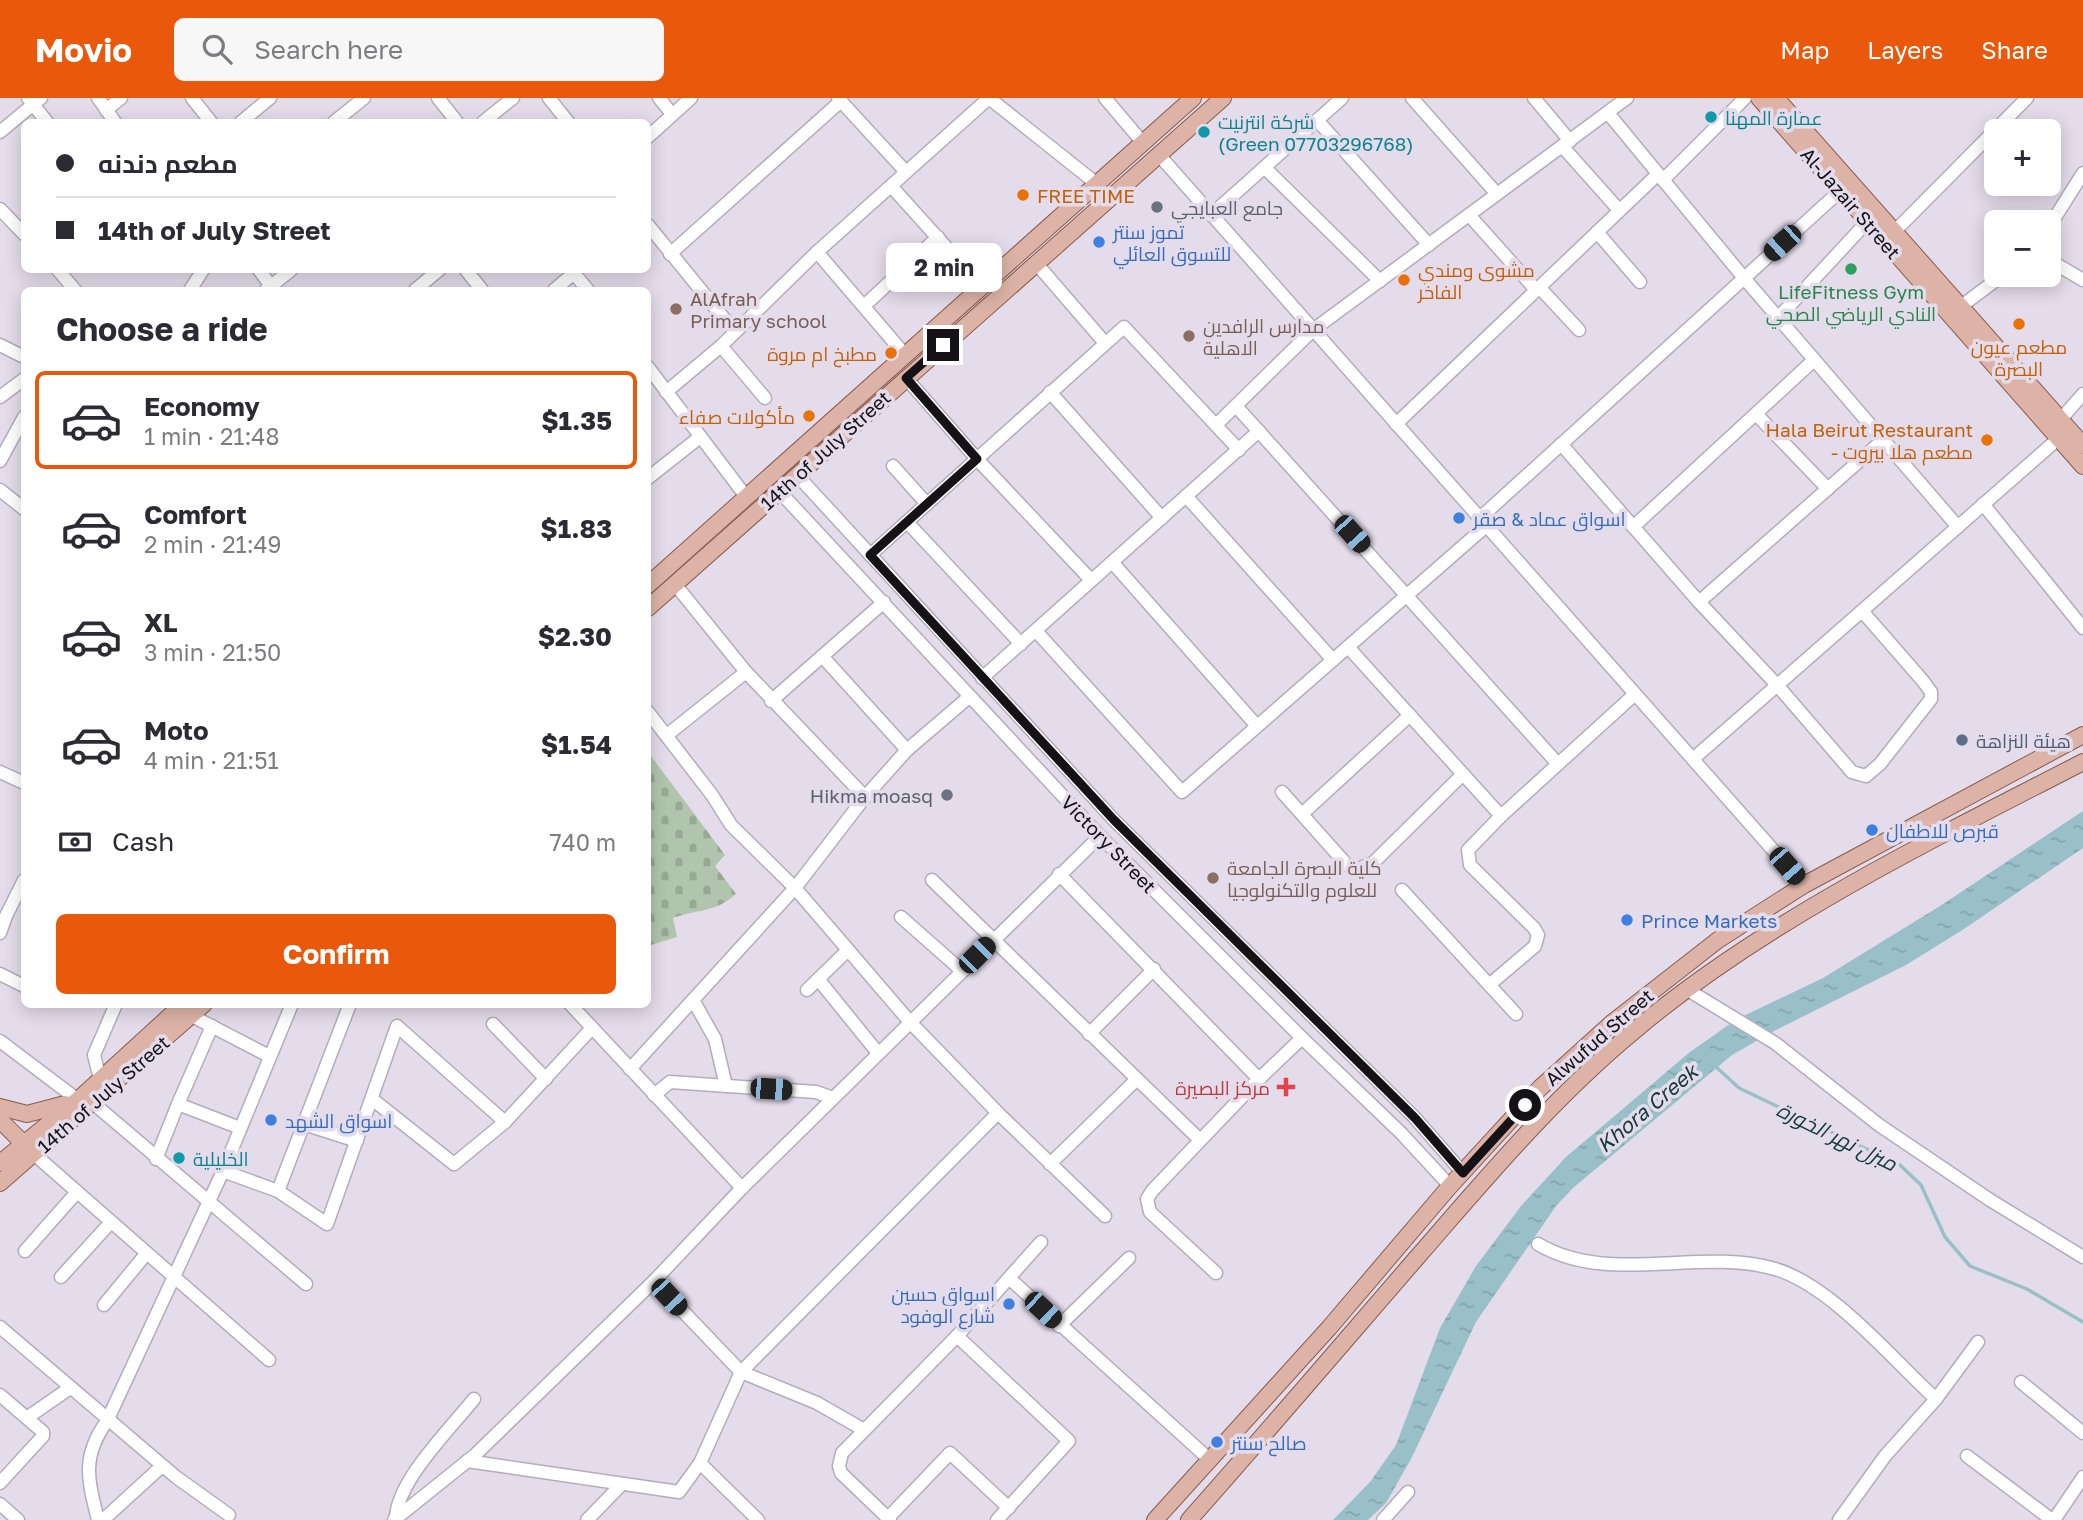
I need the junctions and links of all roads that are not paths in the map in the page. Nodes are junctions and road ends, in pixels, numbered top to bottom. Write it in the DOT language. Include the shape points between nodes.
graph roads {
  1 [pos="98,98"];
  2 [pos="121,98"];
  3 [pos="192,98"];
  4 [pos="270,98"];
  5 [pos="364,98"];
  6 [pos="438,98"];
  7 [pos="513,98"];
  8 [pos="549,98"];
  9 [pos="659,98"];
  10 [pos="691,98"];
  11 [pos="989,98"];
  12 [pos="1105,98"];
  13 [pos="1193,98"];
  14 [pos="1223,98"];
  15 [pos="1342,98"];
  16 [pos="1412,98"];
  17 [pos="1534,98"];
  18 [pos="1627,98"];
  19 [pos="1745,98"];
  20 [pos="1759,98"];
  21 [pos="1776,98"];
  22 [pos="2027,98"];
  23 [pos="34,100"];
  24 [pos="840,100"];
  25 [pos="106,110"];
  26 [pos="1608,113"];
  27 [pos="672,114"];
  28 [pos="45,119"];
  29 [pos="113,119"];
  30 [pos="209,119"];
  31 [pos="245,119"];
  32 [pos="338,119"];
  33 [pos="455,119"];
  34 [pos="487,119"];
  35 [pos="566,119"];
  36 [pos="1317,120"];
  37 [pos="0,132"];
  38 [pos="651,134"];
  39 [pos="1143,143"];
  40 [pos="1566,143"];
  41 [pos="1159,155"];
  42 [pos="1265,168"];
  43 [pos="906,172"];
  44 [pos="2083,173"];
  45 [pos="1660,177"];
  46 [pos="1097,184"];
  47 [pos="891,186"];
  48 [pos="2079,189"];
  49 [pos="1840,191"];
  50 [pos="1497,194"];
  51 [pos="0,209"];
  52 [pos="1619,210"];
  53 [pos="2061,212"];
  54 [pos="1211,215"];
  55 [pos="1469,215"];
  56 [pos="1867,222"];
  57 [pos="651,229"];
  58 [pos="21,231"];
  59 [pos="1597,232"];
  60 [pos="1894,232"];
  61 [pos="938,237"];
  62 [pos="1429,245"];
  63 [pos="817,252"];
  64 [pos="670,254"];
  65 [pos="1036,263"];
  66 [pos="2061,267"];
  67 [pos="61,273"];
  68 [pos="288,273"];
  69 [pos="435,273"];
  70 [pos="468,273"];
  71 [pos="571,273"];
  72 [pos="575,273"];
  73 [pos="1744,278"];
  74 [pos="2083,280"];
  75 [pos="1380,281"];
  76 [pos="1640,282"];
  77 [pos="72,287"];
  78 [pos="272,287"];
  79 [pos="419,287"];
  80 [pos="480,287"];
  81 [pos="557,287"];
  82 [pos="586,287"];
  83 [pos="982,287"];
  84 [pos="1987,287"];
  85 [pos="1537,289"];
  86 [pos="864,306"];
  87 [pos="1960,307"];
  88 [pos="1778,318"];
  89 [pos="1313,330"];
  90 [pos="1579,330"];
  91 [pos="736,332"];
  92 [pos="1105,343"];
  93 [pos="0,345"];
  94 [pos="721,346"];
  95 [pos="21,356"];
  96 [pos="906,356"];
  97 [pos="1814,360"];
  98 [pos="651,371"];
  99 [pos="906,378"];
  100 [pos="21,381"];
  101 [pos="666,392"];
  102 [pos="1050,392"];
  103 [pos="2028,393"];
  104 [pos="2083,394"];
  105 [pos="0,397"];
  106 [pos="765,398"];
  107 [pos="1236,407"];
  108 [pos="1756,414"];
  109 [pos="2052,416"];
  110 [pos="21,422"];
  111 [pos="1396,424"];
  112 [pos="1216,425"];
  113 [pos="1259,431"];
  114 [pos="700,437"];
  115 [pos="2059,438"];
  116 [pos="1882,441"];
  117 [pos="1561,444"];
  118 [pos="2083,445"];
  119 [pos="1239,450"];
  120 [pos="977,459"];
  121 [pos="0,461"];
  122 [pos="892,466"];
  123 [pos="2083,466"];
  124 [pos="797,475"];
  125 [pos="651,476"];
  126 [pos="1828,489"];
  127 [pos="0,491"];
  128 [pos="779,491"];
  129 [pos="1186,496"];
  130 [pos="747,498"];
  131 [pos="927,504"];
  132 [pos="1983,505"];
  133 [pos="21,507"];
  134 [pos="1162,518"];
  135 [pos="839,522"];
  136 [pos="907,522"];
  137 [pos="1483,522"];
  138 [pos="1633,527"];
  139 [pos="1958,527"];
  140 [pos="823,537"];
  141 [pos="870,555"];
  142 [pos="1112,562"];
  143 [pos="1091,580"];
  144 [pos="651,582"];
  145 [pos="674,583"];
  146 [pos="1408,595"];
  147 [pos="884,602"];
  148 [pos="1699,602"];
  149 [pos="651,605"];
  150 [pos="1862,611"];
  151 [pos="2083,628"];
  152 [pos="1036,631"];
  153 [pos="1021,644"];
  154 [pos="1348,647"];
  155 [pos="822,656"];
  156 [pos="1333,660"];
  157 [pos="746,672"];
  158 [pos="982,678"];
  159 [pos="1777,685"];
  160 [pos="1635,694"];
  161 [pos="969,696"];
  162 [pos="771,701"];
  163 [pos="1410,715"];
  164 [pos="651,716"];
  165 [pos="1257,726"];
  166 [pos="667,735"];
  167 [pos="2083,735"];
  168 [pos="907,750"];
  169 [pos="1693,759"];
  170 [pos="2083,762"];
  171 [pos="1558,764"];
  172 [pos="0,772"];
  173 [pos="1463,774"];
  174 [pos="21,782"];
  175 [pos="1282,792"];
  176 [pos="865,797"];
  177 [pos="1302,814"];
  178 [pos="1501,816"];
  179 [pos="1100,836"];
  180 [pos="1059,874"];
  181 [pos="932,880"];
  182 [pos="1804,885"];
  183 [pos="795,888"];
  184 [pos="21,889"];
  185 [pos="1402,890"];
  186 [pos="901,917"];
  187 [pos="0,933"];
  188 [pos="993,939"];
  189 [pos="848,950"];
  190 [pos="1154,969"];
  191 [pos="961,971"];
  192 [pos="0,974"];
  193 [pos="818,979"];
  194 [pos="21,984"];
  195 [pos="1489,985"];
  196 [pos="1688,989"];
  197 [pos="807,990"];
  198 [pos="693,1000"];
  199 [pos="114,1008"];
  200 [pos="193,1008"];
  201 [pos="290,1008"];
  202 [pos="348,1008"];
  203 [pos="574,1008"];
  204 [pos="1516,1014"];
  205 [pos="910,1022"];
  206 [pos="493,1024"];
  207 [pos="212,1026"];
  208 [pos="592,1028"];
  209 [pos="1089,1034"];
  210 [pos="1302,1038"];
  211 [pos="0,1041"];
  212 [pos="878,1053"];
  213 [pos="270,1056"];
  214 [pos="631,1069"];
  215 [pos="100,1079"];
  216 [pos="546,1079"];
  217 [pos="1137,1079"];
  218 [pos="1259,1079"];
  219 [pos="726,1086"];
  220 [pos="654,1094"];
  221 [pos="833,1098"];
  222 [pos="372,1099"];
  223 [pos="85,1102"];
  224 [pos="178,1104"];
  225 [pos="0,1107"];
  226 [pos="998,1113"];
  227 [pos="1415,1118"];
  228 [pos="0,1120"];
  229 [pos="505,1122"];
  230 [pos="304,1124"];
  231 [pos="240,1128"];
  232 [pos="1401,1133"];
  233 [pos="1200,1140"];
  234 [pos="357,1141"];
  235 [pos="29,1149"];
  236 [pos="7,1157"];
  237 [pos="156,1159"];
  238 [pos="1050,1164"];
  239 [pos="223,1171"];
  240 [pos="1463,1173"];
  241 [pos="0,1183"];
  242 [pos="1450,1186"];
  243 [pos="742,1188"];
  244 [pos="278,1191"];
  245 [pos="77,1192"];
  246 [pos="207,1202"];
  247 [pos="1105,1216"];
  248 [pos="111,1222"];
  249 [pos="1041,1241"];
  250 [pos="1538,1244"];
  251 [pos="25,1251"];
  252 [pos="146,1254"];
  253 [pos="2083,1257"];
  254 [pos="1129,1258"];
  255 [pos="1216,1273"];
  256 [pos="61,1277"];
  257 [pos="173,1277"];
  258 [pos="1010,1279"];
  259 [pos="654,1281"];
  260 [pos="306,1284"];
  261 [pos="104,1305"];
  262 [pos="1059,1326"];
  263 [pos="0,1327"];
  264 [pos="957,1336"];
  265 [pos="1978,1342"];
  266 [pos="269,1360"];
  267 [pos="741,1372"];
  268 [pos="2021,1382"];
  269 [pos="69,1388"];
  270 [pos="0,1395"];
  271 [pos="474,1399"];
  272 [pos="1936,1399"];
  273 [pos="28,1417"];
  274 [pos="107,1421"];
  275 [pos="864,1430"];
  276 [pos="2083,1433"];
  277 [pos="1967,1456"];
  278 [pos="1209,1460"];
  279 [pos="467,1461"];
  280 [pos="700,1463"];
  281 [pos="162,1466"];
  282 [pos="2083,1477"];
  283 [pos="0,1483"];
  284 [pos="621,1485"];
  285 [pos="1408,1492"];
  286 [pos="0,1504"];
  287 [pos="1009,1507"];
  288 [pos="229,1515"];
  289 [pos="889,1519"];
  290 [pos="18,1520"];
  291 [pos="101,1520"];
  292 [pos="395,1520"];
  293 [pos="587,1520"];
  294 [pos="758,1520"];
  295 [pos="997,1520"];
  296 [pos="1155,1520"];
  297 [pos="1189,1520"];
  298 [pos="1383,1520"];
  299 [pos="1839,1520"];
  300 [pos="2053,1520"];
  1 -- 25 [label="street"];
  2 -- 25 [label="street"];
  3 -- 30 [label="street"];
  4 -- 31 [label="street"];
  5 -- 32 [label="street"];
  6 -- 33 [label="street"];
  7 -- 34 [label="street"];
  8 -- 35 [label="street"];
  9 -- 27 [label="street"];
  10 -- 27 [label="street"];
  11 -- 43 [label="street"];
  11 -- 46 [label="street"];
  12 -- 39 [label="street"];
  13 -- 39 [label="main road, 14th of July Street"];
  14 -- 41 [label="main road, 14th of July Street"];
  15 -- 36 [label="street"];
  16 -- 50 [label="street"];
  17 -- 40 [label="street"];
  18 -- 26 [label="street"];
  19 -- 45 [label="street"];
  20 -- 49 [label="main road, Al-Jazair Street"];
  21 -- 60 [label="main road, Al-Jazair Street"];
  22 -- 60 [label="street"];
  23 -- 28 [label="street"];
  23 -- 37 [label="street"];
  24 -- 43 [label="street"];
  24 -- 64 [label="street"];
  25 -- 29 [label="street"];
  26 -- 40 [label="street"];
  26 -- 45 [label="street"];
  27 -- 38 [label="street"];
  36 -- 42 [label="street"];
  36 -- 62 [label="street"];
  39 -- 46 [label="main road, 14th of July Street"];
  40 -- 50 [label="street"];
  40 -- 52 [label="street"];
  41 -- 54 [label="street"];
  41 -- 65 [label="main road, 14th of July Street"];
  42 -- 54 [label="street"];
  42 -- 75 [label="street"];
  43 -- 47 [label="street"];
  44 -- 48 [label="street"];
  45 -- 52 [label="street"];
  45 -- 73 [label="street"];
  46 -- 83 [label="main road, 14th of July Street"];
  47 -- 61 [label="street"];
  47 -- 63 [label="street"];
  48 -- 53 [label="street"];
  49 -- 56 [label="main road, Al-Jazair Street"];
  49 -- 73 [label="street"];
  50 -- 55 [label="street"];
  51 -- 58 [label="street"];
  52 -- 59 [label="street"];
  54 -- 89 [label="street"];
  55 -- 62 [label="street"];
  55 -- 85 [label="street"];
  56 -- 88 [label="street"];
  56 -- 103 [label="main road, Al-Jazair Street"];
  57 -- 64 [label="street"];
  59 -- 76 [label="street"];
  59 -- 85 [label="street"];
  60 -- 87 [label="main road, Al-Jazair Street"];
  61 -- 83 [label="street"];
  61 -- 86 [label="street"];
  62 -- 75 [label="street"];
  63 -- 86 [label="street"];
  63 -- 91 [label="street"];
  64 -- 91 [label="street"];
  65 -- 92 [label="street"];
  65 -- 99 [label="main road, 14th of July Street"];
  66 -- 74 [label="street"];
  67 -- 77 [label="street"];
  68 -- 78 [label="street"];
  69 -- 79 [label="street"];
  70 -- 80 [label="street"];
  71 -- 81 [label="street"];
  72 -- 82 [label="street"];
  73 -- 88 [label="street"];
  73 -- 117 [label="street"];
  75 -- 89 [label="street"];
  83 -- 96 [label="main road, 14th of July Street"];
  84 -- 87 [label="street"];
  85 -- 90 [label="street"];
  85 -- 111 [label="street"];
  86 -- 96 [label="street"];
  87 -- 103 [label="main road, Al-Jazair Street"];
  88 -- 97 [label="street"];
  89 -- 107 [label="street"];
  89 -- 111 [label="street"];
  91 -- 94 [label="street"];
  92 -- 102 [label="street"];
  92 -- 112 [label="street" via="1125,327"];
  93 -- 95 [label="street"];
  94 -- 101 [label="street"];
  94 -- 106 [label="street"];
  96 -- 130 [label="main road, 14th of July Street"];
  97 -- 108 [label="street"];
  97 -- 116 [label="street"];
  98 -- 101 [label="street"];
  99 -- 120 [label="street"];
  99 -- 124 [label="main road, 14th of July Street"];
  100 -- 105 [label="street"];
  101 -- 114 [label="street"];
  102 -- 120 [label="street"];
  102 -- 134 [label="street"];
  103 -- 109 [label="main road, Al-Jazair Street"];
  104 -- 109 [label="street"];
  107 -- 112 [label="street"];
  107 -- 113 [label="street"];
  108 -- 126 [label="street"];
  108 -- 138 [label="street"];
  109 -- 115 [label="main road, Al-Jazair Street"];
  109 -- 118 [label="main road, Al-Jazair Street"];
  110 -- 121 [label="street"];
  111 -- 137 [label="street"];
  112 -- 119 [label="street"];
  113 -- 119 [label="street"];
  113 -- 146 [label="street"];
  114 -- 125 [label="street"];
  114 -- 130 [label="street"];
  115 -- 123 [label="main road, Al-Jazair Street"];
  115 -- 132 [label="street"];
  116 -- 126 [label="street"];
  116 -- 139 [label="street"];
  117 -- 137 [label="street"];
  117 -- 138 [label="street"];
  119 -- 129 [label="street"];
  120 -- 131 [label="street"];
  120 -- 143 [label="street"];
  122 -- 131 [label="street"];
  124 -- 128 [label="main road, 14th of July Street"];
  124 -- 135 [label="street, Victory Street"];
  126 -- 148 [label="street"];
  127 -- 133 [label="street"];
  128 -- 140 [label="street, Victory Street"];
  128 -- 145 [label="main road, 14th of July Street"];
  129 -- 134 [label="street"];
  129 -- 156 [label="street"];
  130 -- 144 [label="main road, 14th of July Street"];
  131 -- 136 [label="street"];
  132 -- 139 [label="street"];
  132 -- 151 [label="street"];
  134 -- 142 [label="street"];
  135 -- 140 [label="street"];
  135 -- 141 [label="street, Victory Street"];
  136 -- 141 [label="street"];
  136 -- 153 [label="street"];
  137 -- 146 [label="street"];
  137 -- 160 [label="street"];
  138 -- 148 [label="street"];
  139 -- 150 [label="street"];
  140 -- 147 [label="street, Victory Street"];
  141 -- 158 [label="street, Victory Street"];
  142 -- 143 [label="street"];
  142 -- 165 [label="street"];
  143 -- 152 [label="street"];
  145 -- 149 [label="main road, 14th of July Street"];
  145 -- 157 [label="street"];
  146 -- 154 [label="street"];
  146 -- 171 [label="street"];
  147 -- 155 [label="street"];
  147 -- 161 [label="street, Victory Street"];
  148 -- 159 [label="street"];
  150 -- 159 [label="street"];
  150 -- 159 [label="street" via="1931,692 1931,699 1880,764 1866,776 1852,772"];
  152 -- 153 [label="street"];
  152 -- 165 [label="street" via="1182,792"];
  153 -- 158 [label="street"];
  154 -- 156 [label="street"];
  154 -- 163 [label="street"];
  155 -- 162 [label="street"];
  155 -- 168 [label="street"];
  156 -- 165 [label="street"];
  157 -- 162 [label="street"];
  157 -- 166 [label="street"];
  158 -- 227 [label="street, Victory Street" via="1114,820"];
  159 -- 169 [label="street"];
  160 -- 169 [label="street"];
  160 -- 171 [label="street"];
  161 -- 168 [label="street"];
  161 -- 179 [label="street, Victory Street"];
  162 -- 176 [label="street"];
  163 -- 173 [label="street"];
  163 -- 177 [label="street"];
  164 -- 166 [label="street"];
  166 -- 183 [label="street" via="732,825"];
  167 -- 182 [label="main road, Alwufud Street"];
  168 -- 176 [label="street"];
  169 -- 182 [label="street"];
  170 -- 196 [label="main road, Alwufud Street" via="1817,905"];
  171 -- 178 [label="street"];
  172 -- 174 [label="street"];
  173 -- 177 [label="street" via="1363,869 1348,865"];
  173 -- 178 [label="street"];
  175 -- 177 [label="street"];
  176 -- 183 [label="street"];
  178 -- 195 [label="street" via="1470,847 1468,861 1534,928 1538,939"];
  179 -- 180 [label="street"];
  179 -- 210 [label="street, Victory Street"];
  180 -- 188 [label="street"];
  180 -- 190 [label="street"];
  181 -- 188 [label="street"];
  182 -- 240 [label="main road, Alwufud Street" via="1700,953 1613,1022 1540,1088"];
  183 -- 189 [label="street"];
  183 -- 198 [label="street"];
  184 -- 187 [label="street"];
  185 -- 195 [label="street"];
  186 -- 191 [label="street"];
  188 -- 191 [label="street"];
  188 -- 209 [label="street"];
  189 -- 193 [label="street"];
  189 -- 205 [label="street"];
  190 -- 209 [label="street"];
  190 -- 218 [label="street"];
  191 -- 205 [label="street"];
  192 -- 194 [label="street"];
  193 -- 197 [label="street"];
  193 -- 212 [label="street"];
  195 -- 204 [label="street"];
  196 -- 253 [label="street" via="1775,1043 1879,1125"];
  196 -- 297 [label="main road, Alwufud Street" via="1636,1028 1550,1108"];
  198 -- 214 [label="street"];
  198 -- 219 [label="street" via="715,1039"];
  199 -- 215 [label="street" via="93,1055"];
  200 -- 207 [label="street"];
  200 -- 215 [label="main road, 14th of July Street"];
  200 -- 223 [label="main road, 14th of July Street"];
  201 -- 213 [label="street"];
  202 -- 230 [label="street"];
  203 -- 208 [label="street"];
  205 -- 212 [label="street"];
  205 -- 226 [label="street"];
  206 -- 216 [label="street"];
  207 -- 213 [label="street"];
  207 -- 224 [label="street"];
  208 -- 214 [label="street"];
  208 -- 216 [label="street"];
  209 -- 217 [label="street"];
  210 -- 218 [label="street"];
  210 -- 232 [label="street, Victory Street"];
  211 -- 223 [label="street"];
  212 -- 221 [label="street"];
  213 -- 231 [label="street"];
  214 -- 220 [label="street"];
  215 -- 223 [label="main road, 14th of July Street"];
  216 -- 229 [label="street"];
  217 -- 233 [label="street"];
  217 -- 238 [label="street"];
  218 -- 233 [label="street"];
  219 -- 220 [label="street" via="670,1082"];
  219 -- 221 [label="street" via="816,1092"];
  220 -- 243 [label="street"];
  221 -- 243 [label="street"];
  222 -- 229 [label="street" via="454,1164"];
  222 -- 229 [label="street" via="397,1026"];
  222 -- 234 [label="street"];
  223 -- 225 [label="main road" via="27,1114"];
  223 -- 235 [label="main road, 14th of July Street"];
  223 -- 237 [label="street"];
  224 -- 231 [label="street"];
  224 -- 237 [label="street"];
  226 -- 238 [label="street"];
  226 -- 267 [label="street"];
  227 -- 232 [label="street"];
  227 -- 240 [label="street, Victory Street"];
  228 -- 235 [label="main road"];
  230 -- 234 [label="street"];
  230 -- 244 [label="street"];
  231 -- 239 [label="street"];
  232 -- 242 [label="street, Victory Street"];
  233 -- 255 [label="street" via="1152,1191 1147,1203 1150,1212"];
  234 -- 244 [label="street" via="327,1224"];
  235 -- 236 [label="main road, 14th of July Street"];
  235 -- 245 [label="street"];
  236 -- 241 [label="main road, 14th of July Street"];
  237 -- 246 [label="street"];
  238 -- 247 [label="street"];
  239 -- 244 [label="street"];
  239 -- 246 [label="street"];
  240 -- 242 [label="main road, Alwufud Street"];
  242 -- 278 [label="main road, Alwufud Street"];
  243 -- 259 [label="street"];
  245 -- 248 [label="street"];
  245 -- 251 [label="street"];
  246 -- 257 [label="street"];
  246 -- 260 [label="street"];
  248 -- 252 [label="street"];
  248 -- 256 [label="street"];
  249 -- 258 [label="street"];
  250 -- 272 [label="street" via="1569,1259 1591,1263 1742,1263 1790,1274 1831,1300"];
  252 -- 257 [label="street"];
  252 -- 261 [label="street"];
  254 -- 262 [label="street"];
  257 -- 266 [label="street"];
  257 -- 274 [label="street"];
  258 -- 262 [label="street"];
  258 -- 264 [label="street"];
  259 -- 267 [label="street"];
  259 -- 279 [label="street"];
  262 -- 278 [label="street"];
  263 -- 269 [label="street"];
  264 -- 275 [label="street"];
  264 -- 287 [label="street" via="1069,1441"];
  265 -- 272 [label="street"];
  267 -- 275 [label="street" via="817,1403"];
  267 -- 280 [label="street"];
  268 -- 276 [label="street"];
  269 -- 273 [label="street"];
  269 -- 274 [label="street"];
  270 -- 273 [label="street"];
  271 -- 292 [label="street" via="410,1479"];
  272 -- 299 [label="street" via="1885,1456"];
  273 -- 283 [label="street" via="43,1436"];
  274 -- 281 [label="street"];
  274 -- 291 [label="street" via="95,1438 88,1475"];
  275 -- 289 [label="street" via="842,1453 839,1466"];
  277 -- 300 [label="street"];
  278 -- 296 [label="main road, Alwufud Street"];
  279 -- 284 [label="street"];
  279 -- 292 [label="street"];
  280 -- 284 [label="street" via="680,1492"];
  280 -- 294 [label="street"];
  281 -- 288 [label="street"];
  281 -- 291 [label="street"];
  282 -- 300 [label="street"];
  284 -- 293 [label="street"];
  285 -- 298 [label="street"];
  286 -- 290 [label="street"];
  287 -- 289 [label="street" via="950,1453"];
  287 -- 295 [label="street"];
}
